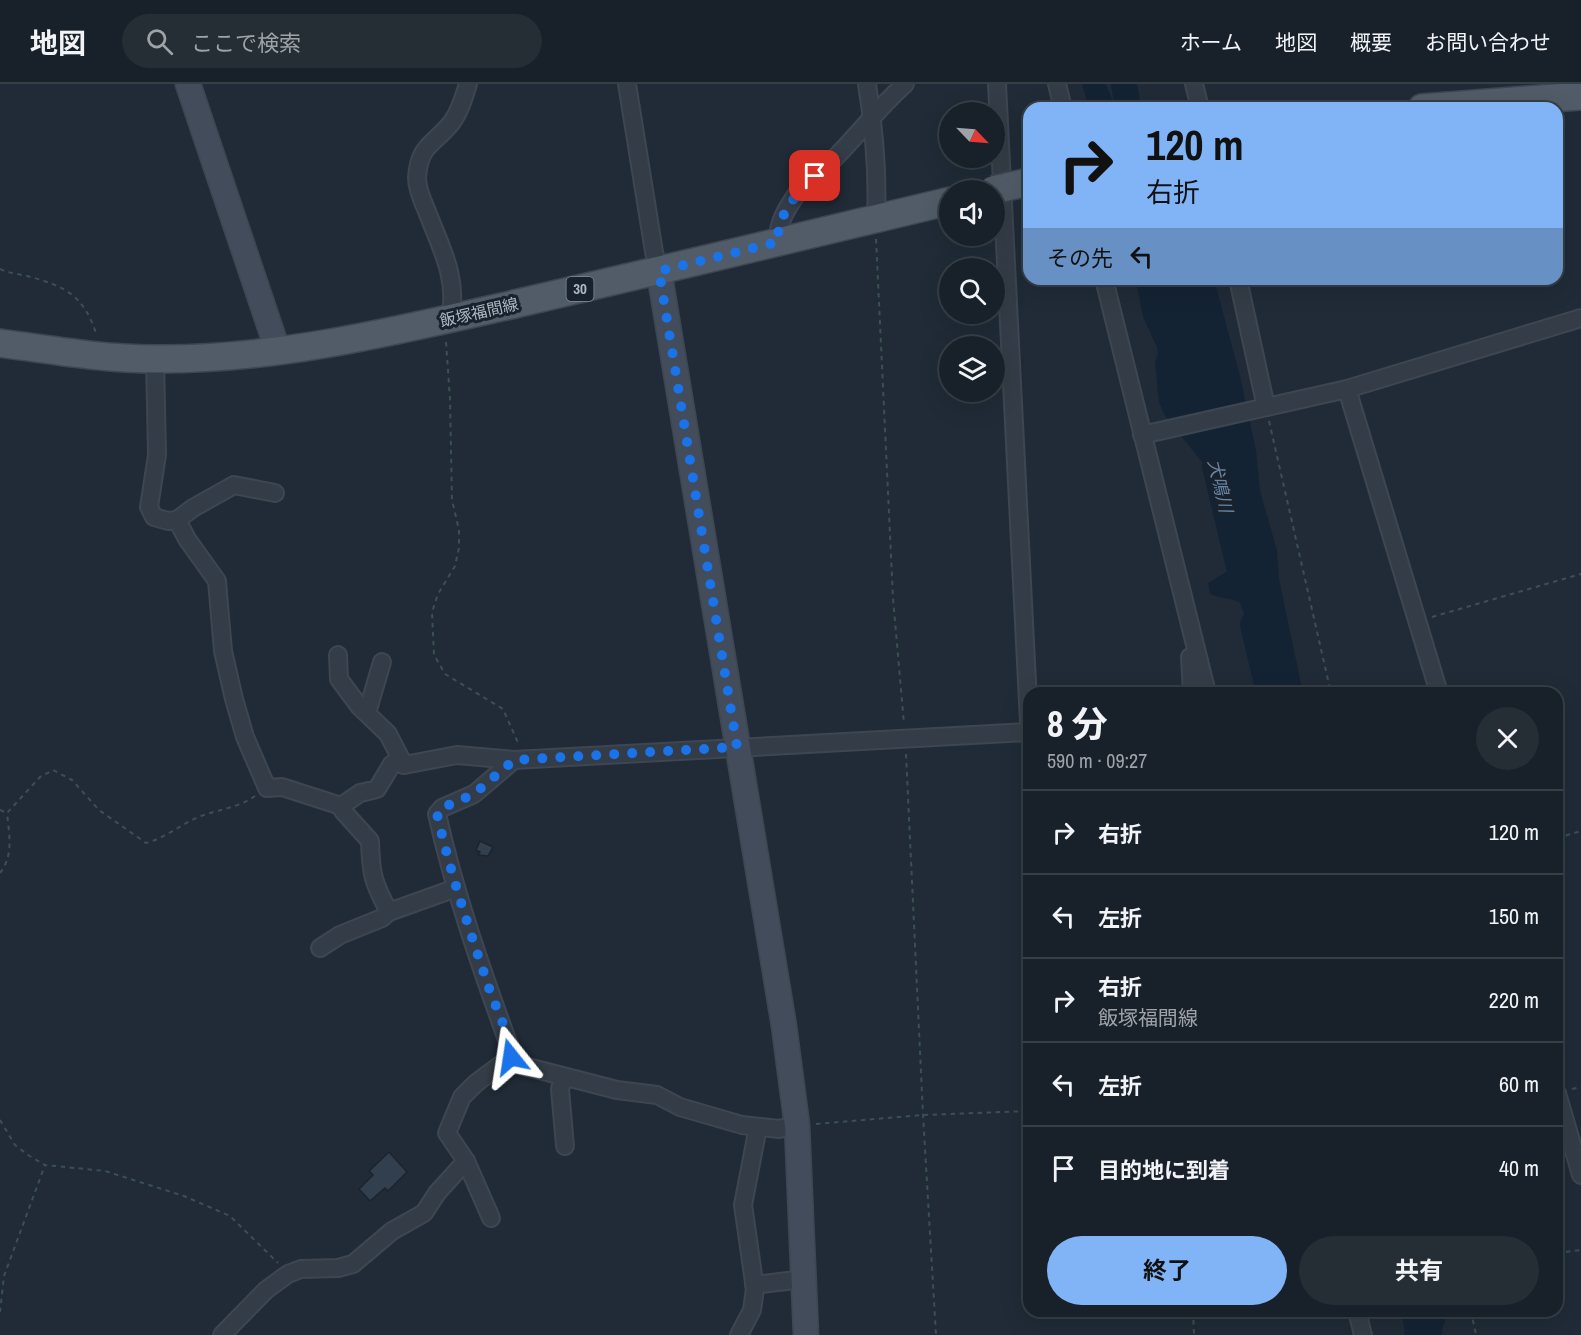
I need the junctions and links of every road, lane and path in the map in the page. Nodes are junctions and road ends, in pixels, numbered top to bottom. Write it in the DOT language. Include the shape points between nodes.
graph roads {
  1 [pos="188,84"];
  2 [pos="468,84"];
  3 [pos="627,84"];
  4 [pos="867,84"];
  5 [pos="905,84"];
  6 [pos="997,84"];
  7 [pos="1057,84"];
  8 [pos="1194,84"];
  9 [pos="1581,96"];
  10 [pos="1062,102"];
  11 [pos="1198,102"];
  12 [pos="1502,102"];
  13 [pos="873,118"];
  14 [pos="1023,183"];
  15 [pos="1005,187"];
  16 [pos="939,204"];
  17 [pos="878,218"];
  18 [pos="778,242"];
  19 [pos="0,269"];
  20 [pos="659,271"];
  21 [pos="1105,285"];
  22 [pos="1239,285"];
  23 [pos="1581,318"];
  24 [pos="450,319"];
  25 [pos="0,344"];
  26 [pos="278,351"];
  27 [pos="102,356"];
  28 [pos="154,359"];
  29 [pos="1347,389"];
  30 [pos="1266,407"];
  31 [pos="1142,435"];
  32 [pos="275,492"];
  33 [pos="177,520"];
  34 [pos="1581,574"];
  35 [pos="1188,617"];
  36 [pos="1417,621"];
  37 [pos="338,655"];
  38 [pos="382,662"];
  39 [pos="1027,687"];
  40 [pos="1192,687"];
  41 [pos="1206,687"];
  42 [pos="1330,687"];
  43 [pos="1436,687"];
  44 [pos="367,713"];
  45 [pos="1023,732"];
  46 [pos="905,739"];
  47 [pos="737,747"];
  48 [pos="520,759"];
  49 [pos="405,765"];
  50 [pos="267,788"];
  51 [pos="341,806"];
  52 [pos="0,810"];
  53 [pos="7,813"];
  54 [pos="1581,831"];
  55 [pos="1563,836"];
  56 [pos="0,873"];
  57 [pos="456,888"];
  58 [pos="389,912"];
  59 [pos="320,948"];
  60 [pos="511,1057"];
  61 [pos="564,1077"];
  62 [pos="1023,1111"];
  63 [pos="1563,1114"];
  64 [pos="923,1115"];
  65 [pos="0,1120"];
  66 [pos="797,1125"];
  67 [pos="758,1127"];
  68 [pos="565,1146"];
  69 [pos="466,1161"];
  70 [pos="45,1165"];
  71 [pos="1581,1175"];
  72 [pos="491,1218"];
  73 [pos="1581,1250"];
  74 [pos="1563,1252"];
  75 [pos="288,1274"];
  76 [pos="804,1279"];
  77 [pos="754,1285"];
  78 [pos="0,1312"];
  79 [pos="1193,1317"];
  80 [pos="1358,1317"];
  81 [pos="1472,1317"];
  82 [pos="222,1335"];
  83 [pos="739,1335"];
  84 [pos="806,1335"];
  85 [pos="936,1335"];
  86 [pos="1194,1335"];
  87 [pos="1363,1335"];
  88 [pos="1476,1335"];
  1 -- 26 [label="street"];
  2 -- 24 [label="street" via="452,122 424,149 417,181 452,280 454,302"];
  3 -- 20 [label="street"];
  4 -- 13 [label="street"];
  5 -- 13 [label="street"];
  6 -- 39 [label="street"];
  7 -- 10 [label="street"];
  8 -- 11 [label="street"];
  9 -- 12 [label="main road"];
  13 -- 17 [label="street"];
  13 -- 18 [label="street" via="800,190 777,229"];
  14 -- 15 [label="main road, bridge"];
  16 -- 17 [label="main road, 飯塚福間線 / 30"];
  17 -- 18 [label="main road, 飯塚福間線 / 30"];
  17 -- 46 [label="path" via="893,598"];
  18 -- 20 [label="main road, 飯塚福間線 / 30"];
  19 -- 27 [label="path" via="56,284 76,297 93,325"];
  20 -- 24 [label="main road, 飯塚福間線 / 30"];
  20 -- 47 [label="street"];
  21 -- 31 [label="street"];
  22 -- 30 [label="street"];
  23 -- 29 [label="street"];
  24 -- 26 [label="main road, 飯塚福間線 / 30"];
  24 -- 48 [label="path" via="445,330 452,500 459,548 432,612 434,655 445,675 503,709"];
  25 -- 27 [label="main road, 飯塚福間線 / 30"];
  26 -- 28 [label="main road, 飯塚福間線 / 30"];
  27 -- 28 [label="main road, 飯塚福間線 / 30"];
  28 -- 33 [label="street" via="157,455 149,507 154,517"];
  29 -- 30 [label="street"];
  29 -- 36 [label="street"];
  30 -- 31 [label="street"];
  30 -- 42 [label="path"];
  31 -- 35 [label="street"];
  32 -- 33 [label="street" via="234,485"];
  33 -- 50 [label="street" via="217,581 223,651 234,699"];
  34 -- 36 [label="path"];
  35 -- 40 [label="street"];
  35 -- 41 [label="street"];
  36 -- 43 [label="street"];
  37 -- 44 [label="street" via="339,679"];
  38 -- 44 [label="street"];
  44 -- 49 [label="street" via="388,734"];
  45 -- 46 [label="street"];
  46 -- 47 [label="street"];
  46 -- 64 [label="path"];
  47 -- 48 [label="street"];
  47 -- 66 [label="street"];
  48 -- 49 [label="street" via="457,755"];
  48 -- 57 [label="street" via="474,794 437,814"];
  49 -- 51 [label="street" via="392,764 377,789 360,793"];
  50 -- 51 [label="street" via="282,787"];
  50 -- 53 [label="path" via="242,805 201,816 146,843 99,810 72,780 53,770 40,777"];
  51 -- 58 [label="street" via="370,841 371,872"];
  52 -- 53 [label="path"];
  53 -- 56 [label="path" via="10,849"];
  54 -- 55 [label="path"];
  57 -- 58 [label="street"];
  57 -- 60 [label="street"];
  58 -- 59 [label="street"];
  60 -- 61 [label="street" via="516,1064"];
  60 -- 69 [label="street" via="462,1097 447,1133"];
  61 -- 67 [label="street" via="657,1095 680,1107"];
  61 -- 68 [label="street" via="560,1089"];
  62 -- 64 [label="path"];
  63 -- 71 [label="street"];
  64 -- 66 [label="path"];
  64 -- 85 [label="path"];
  65 -- 70 [label="path" via="15,1145"];
  66 -- 67 [label="street" via="779,1129"];
  66 -- 76 [label="street"];
  67 -- 77 [label="street" via="743,1205"];
  69 -- 72 [label="street"];
  69 -- 75 [label="street" via="436,1193 424,1213 392,1231 352,1264"];
  70 -- 75 [label="path" via="105,1171 184,1196 230,1216"];
  70 -- 78 [label="path" via="4,1276"];
  73 -- 74 [label="path"];
  75 -- 82 [label="street" via="266,1290"];
  76 -- 77 [label="street"];
  76 -- 84 [label="street"];
  77 -- 83 [label="street" via="752,1310"];
  79 -- 86 [label="path"];
  80 -- 87 [label="street"];
  81 -- 88 [label="path"];
}
